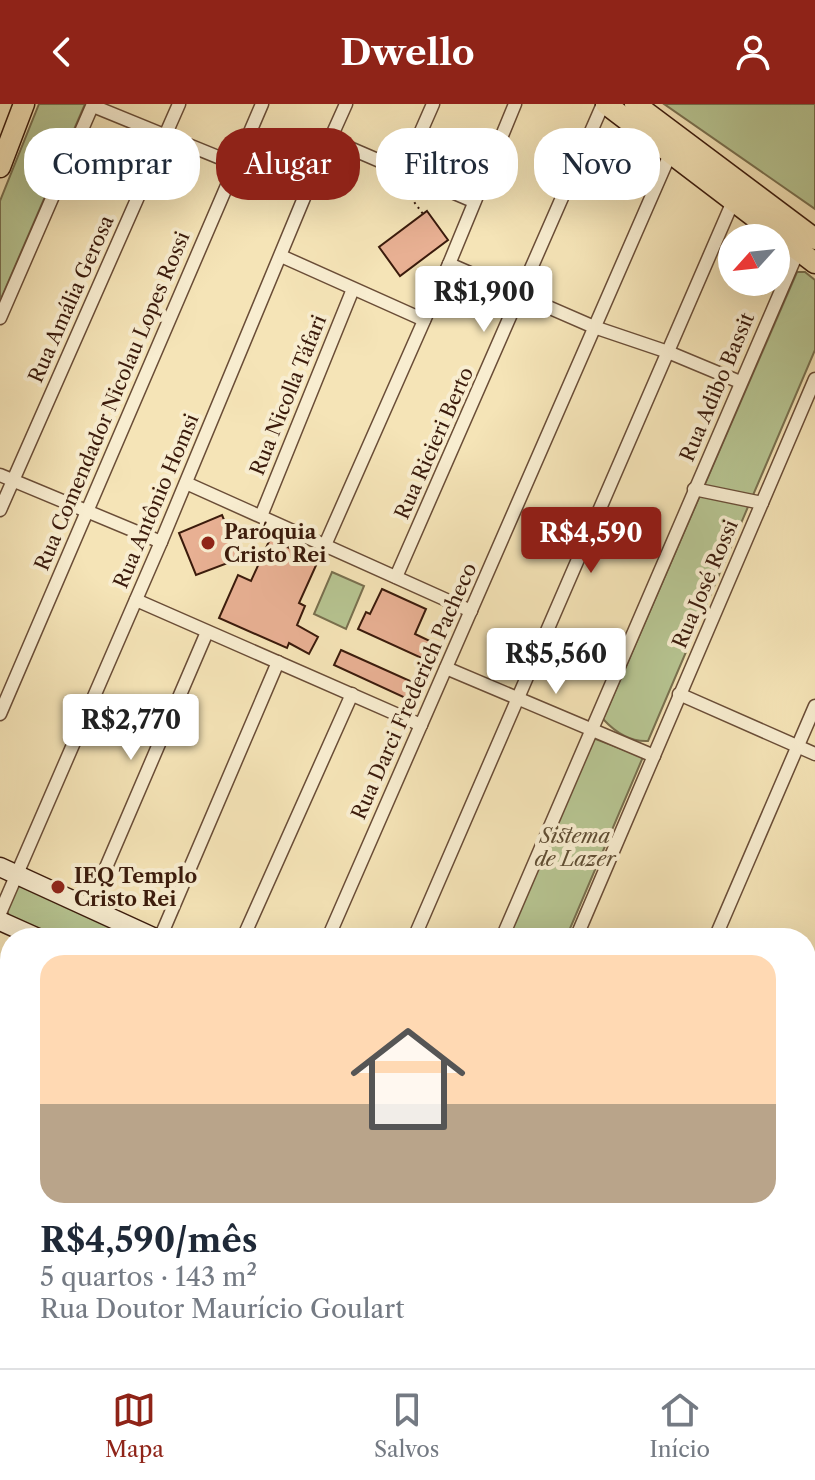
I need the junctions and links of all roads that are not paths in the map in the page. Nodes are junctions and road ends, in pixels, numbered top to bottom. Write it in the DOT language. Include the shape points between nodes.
graph roads {
  1 [pos="24,104"];
  2 [pos="179,104"];
  3 [pos="262,104"];
  4 [pos="346,104"];
  5 [pos="433,104"];
  6 [pos="515,104"];
  7 [pos="605,104"];
  8 [pos="635,104"];
  9 [pos="93,105"];
  10 [pos="147,128"];
  11 [pos="169,128"];
  12 [pos="252,128"];
  13 [pos="336,128"];
  14 [pos="422,128"];
  15 [pos="671,152"];
  16 [pos="0,167"];
  17 [pos="734,199"];
  18 [pos="136,200"];
  19 [pos="221,200"];
  20 [pos="303,200"];
  21 [pos="473,201"];
  22 [pos="810,250"];
  23 [pos="281,256"];
  24 [pos="449,264"];
  25 [pos="353,289"];
  26 [pos="520,295"];
  27 [pos="0,318"];
  28 [pos="424,320"];
  29 [pos="594,327"];
  30 [pos="668,352"];
  31 [pos="815,379"];
  32 [pos="740,382"];
  33 [pos="6,478"];
  34 [pos="186,483"];
  35 [pos="694,489"];
  36 [pos="762,503"];
  37 [pos="0,510"];
  38 [pos="87,511"];
  39 [pos="261,516"];
  40 [pos="161,542"];
  41 [pos="325,545"];
  42 [pos="396,577"];
  43 [pos="136,600"];
  44 [pos="471,611"];
  45 [pos="207,632"];
  46 [pos="278,662"];
  47 [pos="446,668"];
  48 [pos="352,694"];
  49 [pos="679,694"];
  50 [pos="517,699"];
  51 [pos="815,706"];
  52 [pos="0,714"];
  53 [pos="421,725"];
  54 [pos="591,731"];
  55 [pos="797,747"];
  56 [pos="815,754"];
  57 [pos="654,756"];
  58 [pos="8,871"];
  59 [pos="89,907"];
  60 [pos="0,913"];
  61 [pos="135,928"];
  62 [pos="161,928"];
  63 [pos="247,928"];
  64 [pos="332,928"];
  65 [pos="418,928"];
  66 [pos="506,928"];
  67 [pos="580,928"];
  68 [pos="719,928"];
  1 -- 16 [label="main road"];
  2 -- 11 [label="street, Rua Amália Gerosa"];
  3 -- 12 [label="street, Rua Comendador Nicolau Lopes Rossi"];
  4 -- 13 [label="street, Rua Antônio Homsi"];
  5 -- 14 [label="street"];
  6 -- 21 [label="street"];
  7 -- 15 [label="main road"];
  7 -- 26 [label="street, Rua Ricieri Berto"];
  8 -- 22 [label="main road"];
  9 -- 10 [label="street"];
  9 -- 27 [label="street"];
  15 -- 17 [label="main road"];
  15 -- 29 [label="street, Rua Darci Frederich Pacheco"];
  17 -- 22 [label="main road"];
  17 -- 30 [label="street"];
  18 -- 33 [label="street, Rua Amália Gerosa"];
  19 -- 38 [label="street, Rua Comendador Nicolau Lopes Rossi"];
  20 -- 23 [label="street, Rua Antônio Homsi"];
  21 -- 24 [label="street"];
  22 -- 32 [label="street, Rua Adibo Bassit"];
  23 -- 25 [label="street"];
  23 -- 34 [label="street, Rua Antônio Homsi"];
  24 -- 26 [label="street"];
  24 -- 28 [label="street"];
  25 -- 28 [label="street"];
  25 -- 39 [label="street, Rua Nicolla Táfari"];
  26 -- 29 [label="street"];
  26 -- 42 [label="street, Rua Ricieri Berto"];
  28 -- 41 [label="street"];
  29 -- 30 [label="street"];
  29 -- 44 [label="street, Rua Darci Frederich Pacheco"];
  30 -- 32 [label="street"];
  30 -- 50 [label="street"];
  31 -- 36 [label="street, Rua José Rossi"];
  32 -- 35 [label="street, Rua Adibo Bassit"];
  33 -- 37 [label="street, Rua Amália Gerosa"];
  33 -- 38 [label="street"];
  34 -- 39 [label="street"];
  34 -- 40 [label="street, Rua Antônio Homsi"];
  35 -- 36 [label="street"];
  35 -- 54 [label="street, Rua Adibo Bassit"];
  36 -- 49 [label="street, Rua José Rossi"];
  38 -- 40 [label="street"];
  38 -- 52 [label="street, Rua Comendador Nicolau Lopes Rossi"];
  39 -- 41 [label="street"];
  40 -- 43 [label="street, Rua Antônio Homsi"];
  41 -- 42 [label="street"];
  42 -- 44 [label="street"];
  43 -- 45 [label="street"];
  43 -- 58 [label="street, Rua Antônio Homsi"];
  44 -- 47 [label="street, Rua Darci Frederich Pacheco"];
  45 -- 46 [label="street"];
  45 -- 59 [label="street"];
  46 -- 48 [label="street"];
  46 -- 62 [label="street"];
  47 -- 50 [label="street"];
  47 -- 53 [label="street, Rua Darci Frederich Pacheco"];
  48 -- 53 [label="street"];
  48 -- 63 [label="street"];
  49 -- 55 [label="street"];
  49 -- 57 [label="street, Rua José Rossi"];
  50 -- 54 [label="street"];
  50 -- 65 [label="street"];
  51 -- 55 [label="street"];
  53 -- 64 [label="street, Rua Darci Frederich Pacheco"];
  54 -- 57 [label="street"];
  54 -- 66 [label="street, Rua Adibo Bassit"];
  55 -- 56 [label="street"];
  55 -- 68 [label="street"];
  57 -- 67 [label="street, Rua José Rossi"];
  58 -- 59 [label="street"];
  58 -- 60 [label="street, Rua Antônio Homsi"];
  59 -- 61 [label="street"];
}
